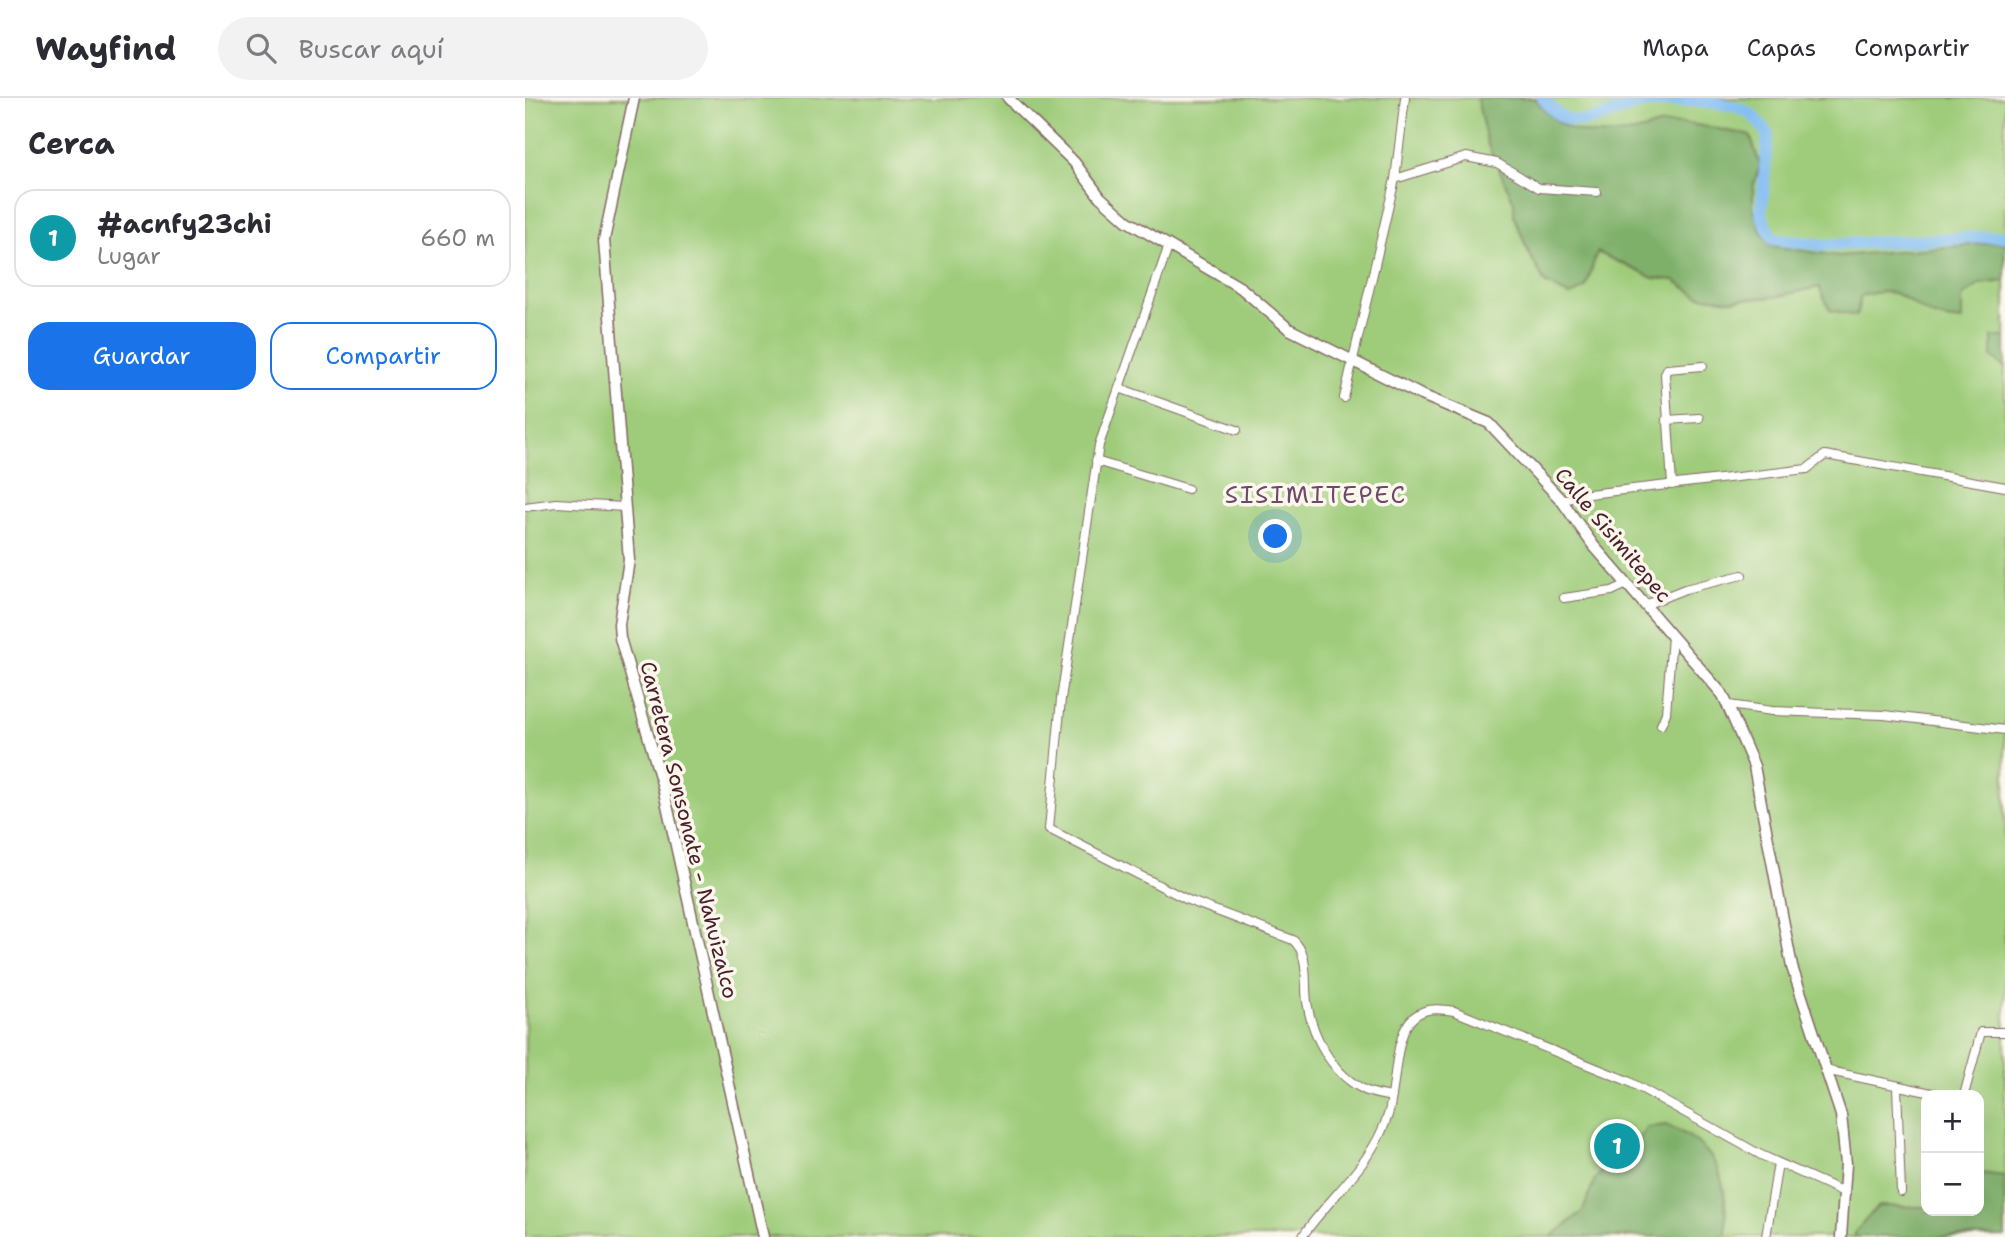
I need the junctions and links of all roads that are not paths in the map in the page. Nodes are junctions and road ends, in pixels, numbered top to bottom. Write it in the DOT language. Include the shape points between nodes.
graph roads {
  1 [pos="634,98"];
  2 [pos="1008,98"];
  3 [pos="1405,98"];
  4 [pos="1395,178"];
  5 [pos="1597,192"];
  6 [pos="1168,248"];
  7 [pos="1351,358"];
  8 [pos="1703,366"];
  9 [pos="1119,388"];
  10 [pos="1344,398"];
  11 [pos="1699,418"];
  12 [pos="1666,420"];
  13 [pos="1237,430"];
  14 [pos="1096,461"];
  15 [pos="1672,485"];
  16 [pos="2005,487"];
  17 [pos="1188,489"];
  18 [pos="1562,501"];
  19 [pos="525,506"];
  20 [pos="624,507"];
  21 [pos="1742,575"];
  22 [pos="1626,584"];
  23 [pos="1564,598"];
  24 [pos="1645,605"];
  25 [pos="1672,636"];
  26 [pos="1729,705"];
  27 [pos="1661,725"];
  28 [pos="2005,730"];
  29 [pos="2005,1032"];
  30 [pos="1825,1070"];
  31 [pos="1898,1087"];
  32 [pos="1965,1090"];
  33 [pos="1921,1091"];
  34 [pos="1392,1097"];
  35 [pos="1778,1163"];
  36 [pos="1901,1192"];
  37 [pos="1846,1193"];
  38 [pos="763,1237"];
  39 [pos="1301,1237"];
  40 [pos="1766,1237"];
  41 [pos="1841,1237"];
  1 -- 20 [label="street, Carretera Sonsonate - Nahuizalco" via="604,240"];
  2 -- 6 [label="street, Calle Sisimitepec" via="1074,162 1104,202"];
  3 -- 4 [label="street"];
  4 -- 5 [label="street" via="1466,157 1497,163 1539,188"];
  4 -- 7 [label="street"];
  6 -- 7 [label="street, Calle Sisimitepec" via="1241,288 1289,329"];
  6 -- 9 [label="street"];
  7 -- 10 [label="street"];
  7 -- 18 [label="street, Calle Sisimitepec" via="1419,394 1489,423"];
  8 -- 12 [label="street" via="1667,369"];
  9 -- 13 [label="street"];
  9 -- 14 [label="street"];
  11 -- 12 [label="street"];
  12 -- 15 [label="street"];
  14 -- 17 [label="street"];
  14 -- 34 [label="street" via="1061,699 1049,829 1178,895 1293,940 1301,947 1307,1003 1326,1054 1344,1078 1363,1090"];
  15 -- 16 [label="street" via="1807,469 1825,455"];
  15 -- 18 [label="street"];
  18 -- 22 [label="street, Calle Sisimitepec"];
  19 -- 20 [label="street"];
  20 -- 38 [label="street, Carretera Sonsonate - Nahuizalco" via="629,560 620,638 663,788"];
  21 -- 24 [label="street"];
  22 -- 23 [label="street" via="1612,591"];
  22 -- 24 [label="street, Calle Sisimitepec"];
  24 -- 25 [label="street, Calle Sisimitepec"];
  25 -- 26 [label="street, Calle Sisimitepec"];
  25 -- 27 [label="street"];
  26 -- 28 [label="street" via="1884,715"];
  26 -- 30 [label="street, Calle Sisimitepec" via="1754,766 1792,967"];
  29 -- 32 [label="street" via="1981,1032"];
  30 -- 31 [label="street"];
  30 -- 37 [label="street, Calle Sisimitepec" via="1844,1137"];
  31 -- 33 [label="street"];
  31 -- 36 [label="street"];
  34 -- 35 [label="street" via="1408,1023 1429,1010 1454,1011 1628,1081"];
  34 -- 39 [label="street" via="1373,1146 1343,1190"];
  35 -- 37 [label="street"];
  35 -- 40 [label="street"];
  37 -- 41 [label="street, Calle Sisimitepec"];
}
